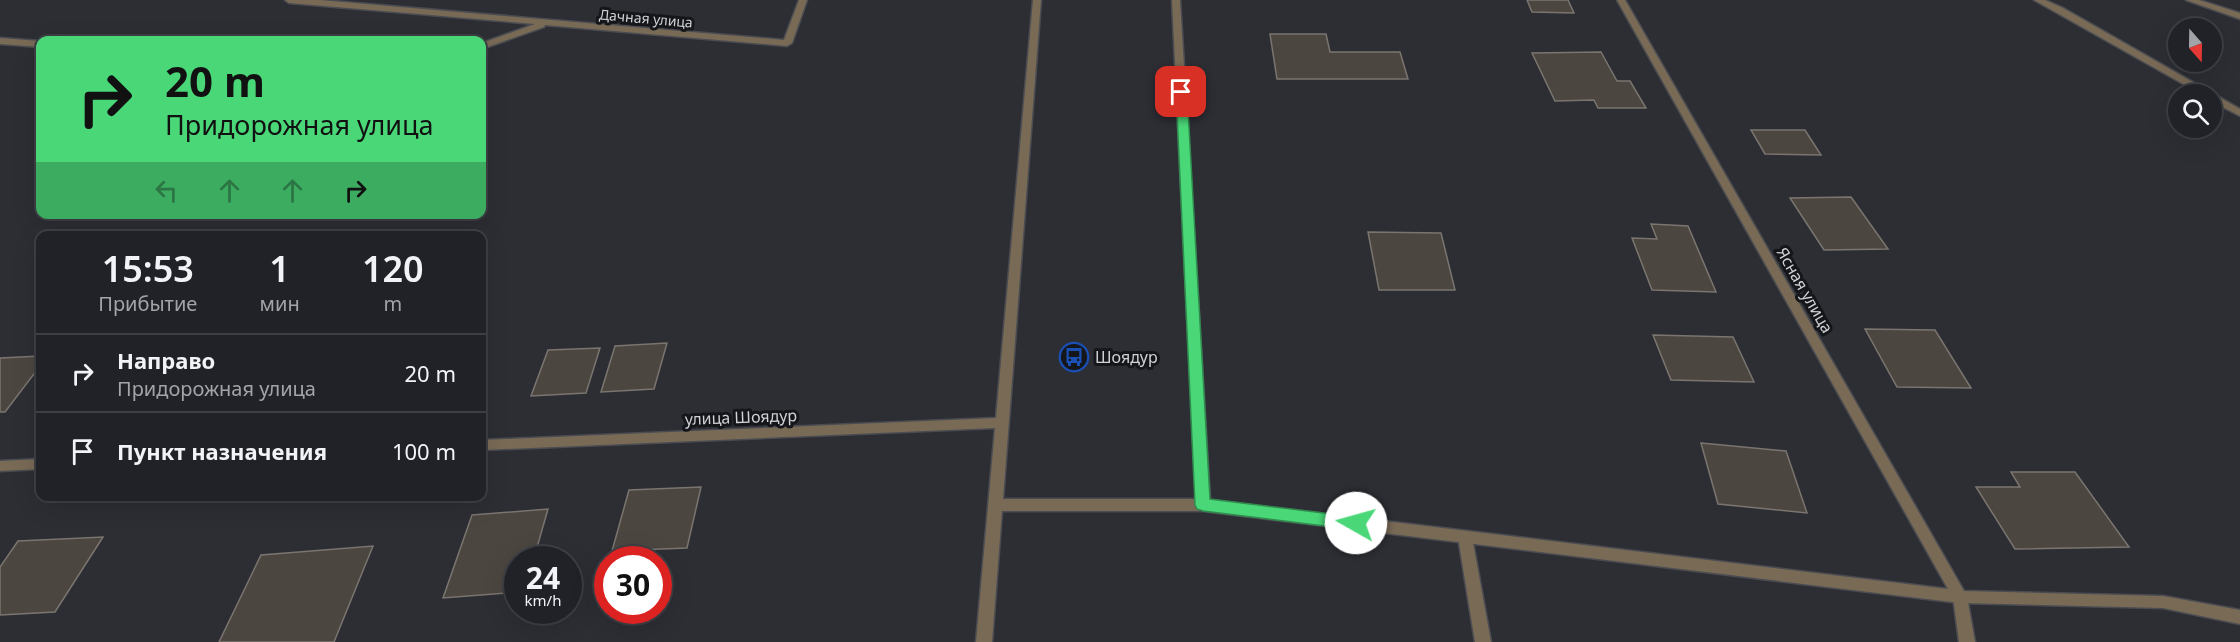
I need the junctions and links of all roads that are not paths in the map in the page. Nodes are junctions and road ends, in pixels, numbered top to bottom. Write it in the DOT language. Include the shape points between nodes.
graph roads {
  1 [pos="289,0"];
  2 [pos="803,0"];
  3 [pos="1037,0"];
  4 [pos="1176,0"];
  5 [pos="1621,0"];
  6 [pos="2038,0"];
  7 [pos="2190,0"];
  8 [pos="2240,16"];
  9 [pos="545,23"];
  10 [pos="0,41"];
  11 [pos="36,44"];
  12 [pos="486,45"];
  13 [pos="2188,84"];
  14 [pos="2222,103"];
  15 [pos="2240,113"];
  16 [pos="1002,423"];
  17 [pos="486,445"];
  18 [pos="36,464"];
  19 [pos="0,466"];
  20 [pos="996,505"];
  21 [pos="1203,505"];
  22 [pos="1465,537"];
  23 [pos="1960,597"];
  24 [pos="2240,617"];
  25 [pos="984,642"];
  26 [pos="1483,642"];
  27 [pos="1968,642"];
  1 -- 9 [label="street, Дачная улица"];
  2 -- 9 [label="street, Дачная улица" via="787,43"];
  3 -- 16 [label="street"];
  4 -- 21 [label="street"];
  5 -- 23 [label="street, Ясная улица"];
  6 -- 13 [label="street"];
  7 -- 8 [label="street"];
  9 -- 12 [label="street"];
  10 -- 11 [label="street"];
  14 -- 15 [label="street"];
  16 -- 17 [label="street, улица Шоядур"];
  16 -- 20 [label="street"];
  18 -- 19 [label="street"];
  20 -- 21 [label="street"];
  20 -- 25 [label="street"];
  21 -- 22 [label="street"];
  22 -- 23 [label="street"];
  22 -- 26 [label="street"];
  23 -- 24 [label="street" via="2163,602"];
  23 -- 27 [label="street, Ясная улица"];
}
